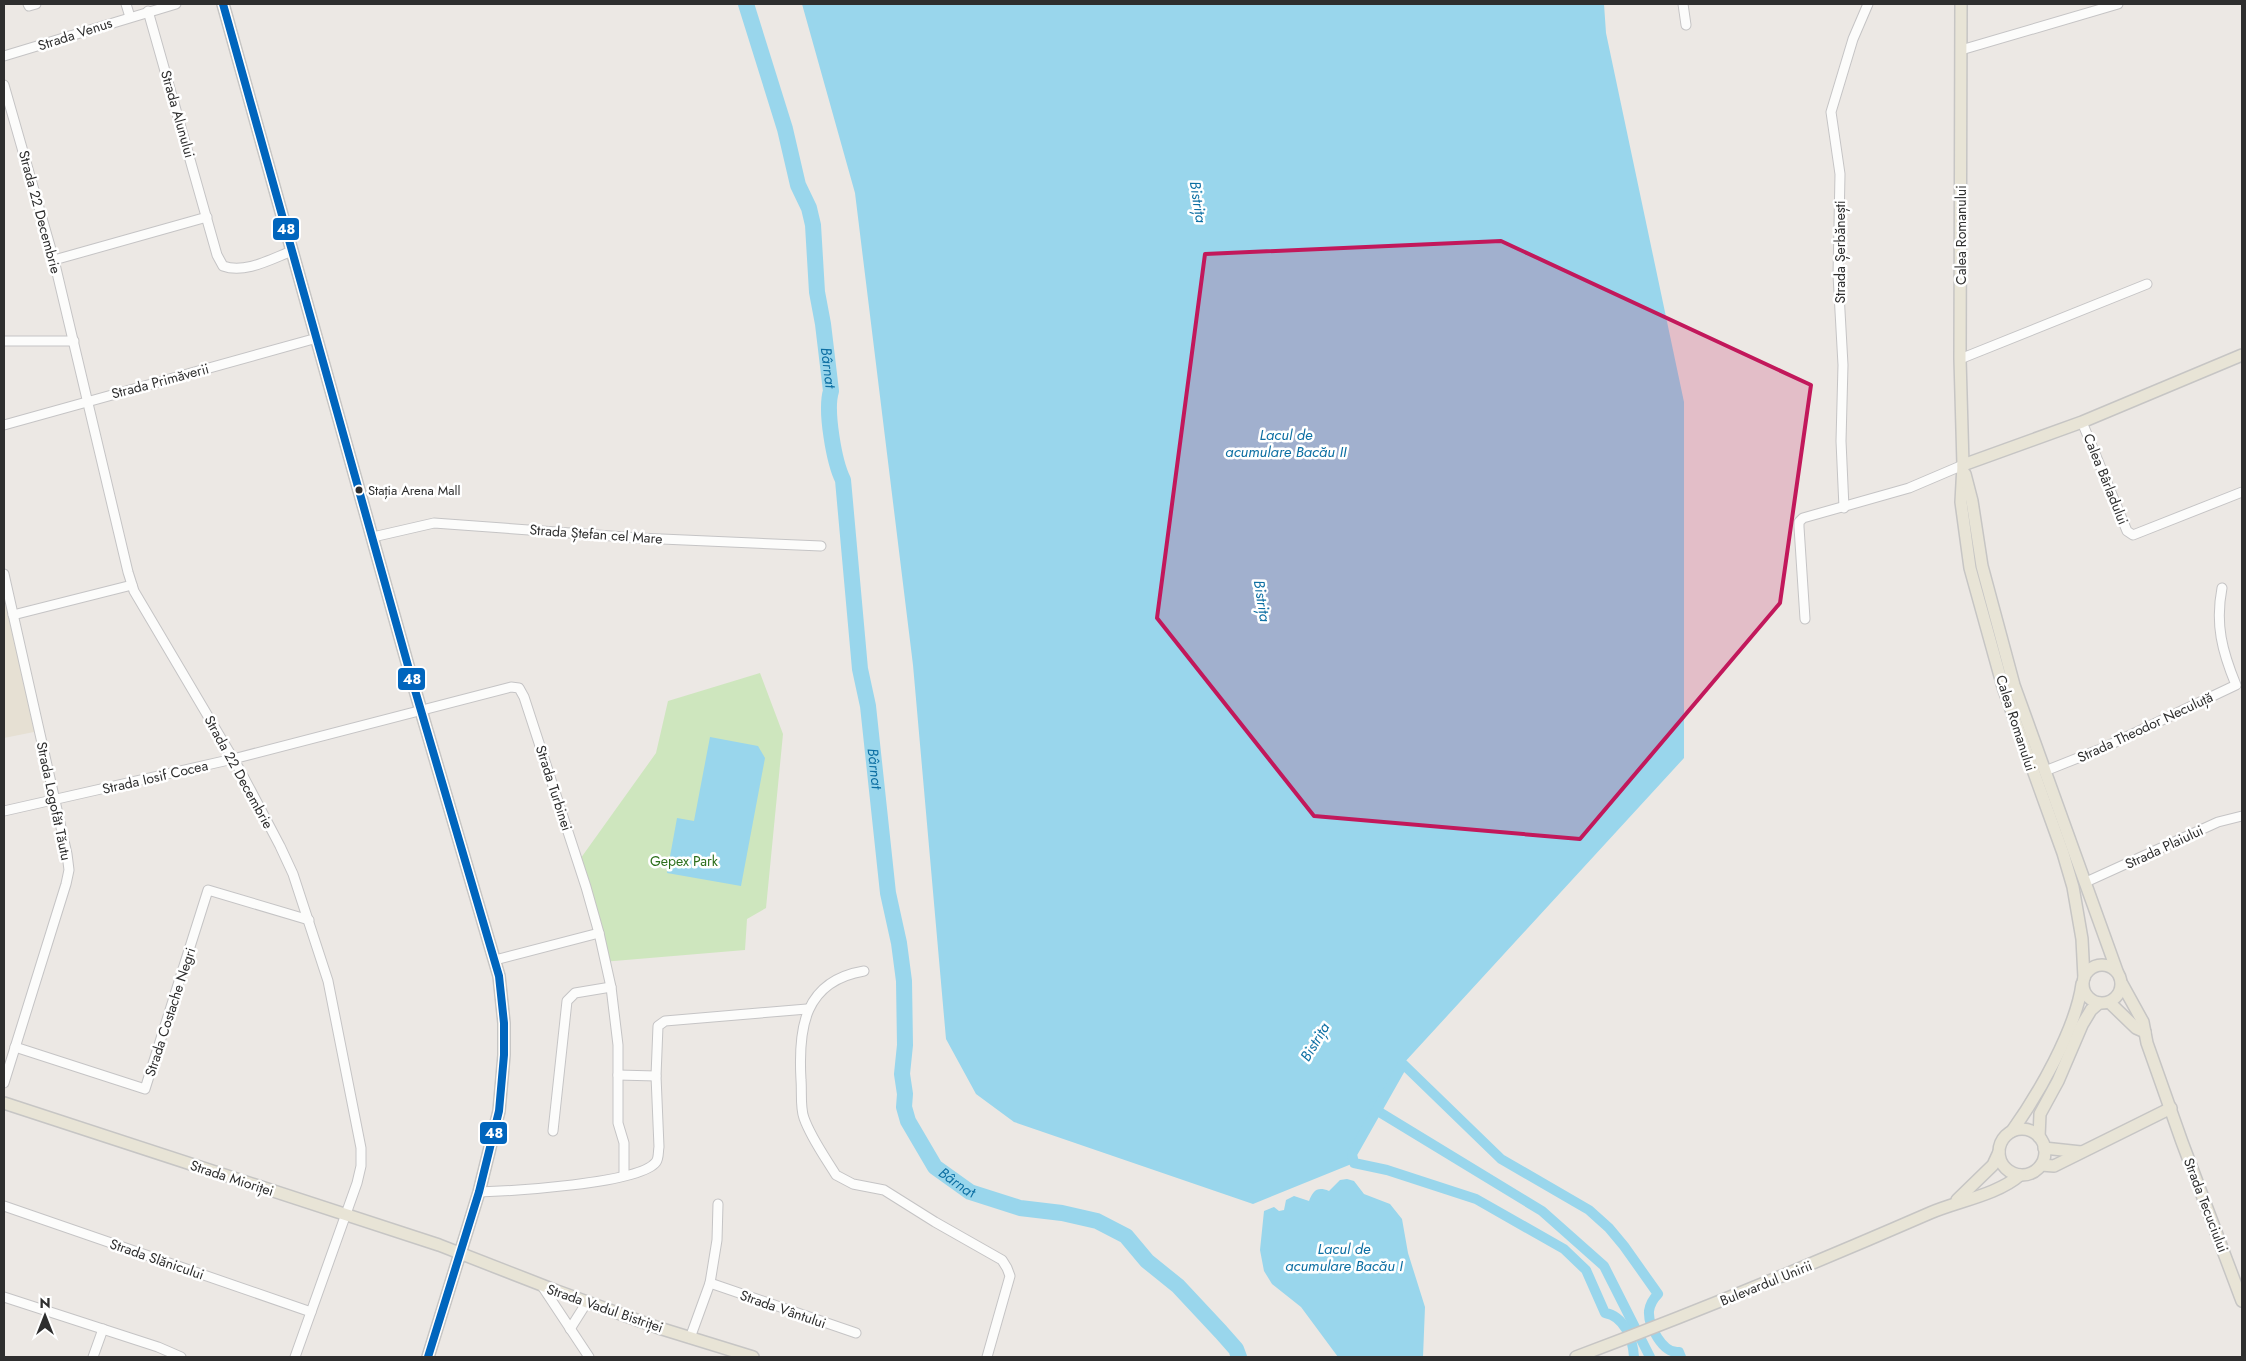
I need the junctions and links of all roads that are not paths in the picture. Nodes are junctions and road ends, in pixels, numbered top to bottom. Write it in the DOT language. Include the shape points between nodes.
graph roads {
  1 [pos="28,4"];
  2 [pos="36,4"];
  3 [pos="126,4"];
  4 [pos="176,4"];
  5 [pos="223,4"];
  6 [pos="1683,4"];
  7 [pos="1868,4"];
  8 [pos="1961,4"];
  9 [pos="2118,4"];
  10 [pos="148,11"];
  11 [pos="130,16"];
  12 [pos="1686,25"];
  13 [pos="1961,50"];
  14 [pos="4,56"];
  15 [pos="4,85"];
  16 [pos="207,217"];
  17 [pos="292,251"];
  18 [pos="54,260"];
  19 [pos="2147,284"];
  20 [pos="317,338"];
  21 [pos="4,341"];
  22 [pos="74,341"];
  23 [pos="2242,355"];
  24 [pos="1960,359"];
  25 [pos="87,400"];
  26 [pos="2082,422"];
  27 [pos="4,425"];
  28 [pos="1963,465"];
  29 [pos="2242,492"];
  30 [pos="1844,508"];
  31 [pos="373,537"];
  32 [pos="821,546"];
  33 [pos="4,574"];
  34 [pos="132,586"];
  35 [pos="2222,588"];
  36 [pos="13,615"];
  37 [pos="1805,619"];
  38 [pos="2242,672"];
  39 [pos="2233,677"];
  40 [pos="421,709"];
  41 [pos="233,759"];
  42 [pos="2045,771"];
  43 [pos="55,800"];
  44 [pos="4,811"];
  45 [pos="2242,816"];
  46 [pos="2086,882"];
  47 [pos="2073,887"];
  48 [pos="309,920"];
  49 [pos="599,933"];
  50 [pos="495,960"];
  51 [pos="864,971"];
  52 [pos="2117,971"];
  53 [pos="2083,981"];
  54 [pos="2122,984"];
  55 [pos="611,987"];
  56 [pos="2104,1003"];
  57 [pos="807,1009"];
  58 [pos="2144,1032"];
  59 [pos="15,1047"];
  60 [pos="618,1075"];
  61 [pos="656,1076"];
  62 [pos="4,1083"];
  63 [pos="4,1103"];
  64 [pos="2171,1108"];
  65 [pos="553,1131"];
  66 [pos="2012,1132"];
  67 [pos="2039,1137"];
  68 [pos="2044,1148"];
  69 [pos="1999,1152"];
  70 [pos="2081,1152"];
  71 [pos="2041,1165"];
  72 [pos="624,1175"];
  73 [pos="2020,1175"];
  74 [pos="479,1192"];
  75 [pos="1954,1203"];
  76 [pos="718,1204"];
  77 [pos="4,1206"];
  78 [pos="345,1214"];
  79 [pos="461,1253"];
  80 [pos="2239,1282"];
  81 [pos="710,1283"];
  82 [pos="542,1286"];
  83 [pos="4,1297"];
  84 [pos="2242,1301"];
  85 [pos="587,1302"];
  86 [pos="311,1312"];
  87 [pos="103,1329"];
  88 [pos="570,1329"];
  89 [pos="856,1333"];
  90 [pos="690,1338"];
  91 [pos="94,1357"];
  92 [pos="181,1357"];
  93 [pos="295,1357"];
  94 [pos="428,1357"];
  95 [pos="589,1357"];
  96 [pos="753,1357"];
  97 [pos="987,1357"];
  98 [pos="1576,1357"];
  1 -- 2 [label="street"];
  3 -- 11 [label="street"];
  4 -- 10 [label="street, Strada Venus"];
  5 -- 17 [label="main road"];
  6 -- 12 [label="street"];
  7 -- 30 [label="street, Strada Șerbănești" via="1853,39 1831,112 1840,174 1838,275 1843,365 1841,441"];
  8 -- 13 [label="main road, Calea Romanului"];
  9 -- 13 [label="street"];
  10 -- 11 [label="street, Strada Venus"];
  10 -- 16 [label="street, Strada Alunului"];
  11 -- 14 [label="street, Strada Venus"];
  13 -- 24 [label="main road, Calea Romanului"];
  15 -- 18 [label="street, Strada 22 Decembrie"];
  16 -- 17 [label="street, Strada Alunului" via="223,266 247,267"];
  16 -- 18 [label="street"];
  17 -- 20 [label="main road"];
  18 -- 22 [label="street, Strada 22 Decembrie"];
  19 -- 24 [label="street"];
  20 -- 25 [label="street, Strada Primăverii"];
  20 -- 31 [label="main road"];
  21 -- 22 [label="street"];
  22 -- 25 [label="street, Strada 22 Decembrie"];
  23 -- 26 [label="main road, Calea Bârladului"];
  24 -- 28 [label="main road, Calea Romanului"];
  25 -- 27 [label="street, Strada Primăverii"];
  25 -- 34 [label="street, Strada 22 Decembrie"];
  26 -- 28 [label="main road, Calea Bârladului"];
  26 -- 29 [label="street, Calea Bârladului" via="2126,531 2133,536"];
  28 -- 30 [label="street" via="1909,488"];
  28 -- 42 [label="main road, Calea Romanului" via="1982,566 2014,685"];
  28 -- 47 [label="main road, Calea Romanului" via="1961,502 1970,568 2003,687"];
  30 -- 37 [label="street" via="1803,518 1799,522"];
  31 -- 32 [label="street, Strada Ștefan cel Mare" via="434,523 639,538"];
  31 -- 40 [label="main road"];
  33 -- 36 [label="street, Strada Logofăt Tăutu"];
  34 -- 36 [label="street"];
  34 -- 41 [label="street, Strada 22 Decembrie"];
  35 -- 39 [label="street" via="2218,627"];
  36 -- 43 [label="street, Strada Logofăt Tăutu"];
  38 -- 39 [label="street, Strada Theodor Neculuță"];
  39 -- 42 [label="street, Strada Theodor Neculuță" via="2236,685 2103,748"];
  40 -- 41 [label="street, Strada Iosif Cocea"];
  40 -- 49 [label="street, Strada Turbinei" via="511,687 519,688"];
  40 -- 50 [label="main road"];
  41 -- 43 [label="street, Strada Iosif Cocea"];
  41 -- 48 [label="street, Strada 22 Decembrie" via="280,846"];
  42 -- 46 [label="main road, Calea Romanului"];
  43 -- 44 [label="street, Strada Iosif Cocea"];
  43 -- 59 [label="street, Strada Logofăt Tăutu" via="69,870"];
  45 -- 46 [label="street, Strada Plaiului" via="2209,826"];
  46 -- 47 [label="main road"];
  46 -- 52 [label="main road, Calea Romanului"];
  47 -- 53 [label="main road, Calea Romanului" via="2082,939"];
  48 -- 59 [label="street, Strada Costache Negri" via="208,890 145,1089"];
  48 -- 78 [label="street, Strada 22 Decembrie" via="328,981 361,1148 357,1183"];
  49 -- 50 [label="street"];
  49 -- 55 [label="street, Strada Turbinei"];
  50 -- 74 [label="main road" via="504,1023 504,1074 494,1134"];
  51 -- 57 [label="street" via="833,981"];
  52 -- 53 [label="main road" via="2098,964 2087,972"];
  52 -- 54 [label="main road"];
  53 -- 56 [label="main road" via="2087,997"];
  53 -- 66 [label="main road, Calea Romanului" via="2081,997 2069,1028 2034,1100"];
  54 -- 56 [label="main road" via="2118,995"];
  54 -- 58 [label="main road" via="2143,1022"];
  55 -- 60 [label="street, Strada Turbinei"];
  55 -- 65 [label="street" via="575,993 567,1001"];
  56 -- 58 [label="main road"];
  56 -- 67 [label="main road" via="2091,1010 2082,1025 2040,1114"];
  57 -- 61 [label="street" via="665,1021 656,1031"];
  57 -- 97 [label="street" via="801,1040 803,1117 836,1175 843,1180 884,1190 1002,1260 1008,1268 1009,1283"];
  58 -- 64 [label="main road"];
  59 -- 62 [label="street, Strada Logofăt Tăutu"];
  60 -- 61 [label="street"];
  60 -- 72 [label="street, Strada Turbinei" via="618,1123 624,1142"];
  61 -- 72 [label="street" via="658,1158 651,1166"];
  63 -- 78 [label="main road, Strada Mioriței"];
  64 -- 70 [label="main road"];
  64 -- 80 [label="main road, Strada Tecuciului"];
  66 -- 67 [label="main road" via="2027,1130"];
  66 -- 69 [label="main road" via="2002,1140"];
  67 -- 68 [label="main road"];
  68 -- 70 [label="main road"];
  68 -- 71 [label="main road"];
  69 -- 73 [label="main road" via="2003,1165 2013,1174"];
  69 -- 75 [label="main road, Bulevardul Unirii" via="1993,1165"];
  70 -- 71 [label="main road" via="2054,1166"];
  71 -- 73 [label="main road" via="2028,1174"];
  72 -- 74 [label="street" via="576,1185"];
  73 -- 75 [label="main road, Bulevardul Unirii" via="1992,1191"];
  74 -- 79 [label="main road"];
  75 -- 98 [label="main road, Bulevardul Unirii" via="1750,1290"];
  76 -- 81 [label="street" via="717,1240"];
  77 -- 86 [label="street, Strada Slănicului"];
  78 -- 79 [label="main road, Strada Mioriței"];
  78 -- 86 [label="street, Strada 22 Decembrie"];
  79 -- 82 [label="main road, Strada Vadul Bistriței"];
  79 -- 94 [label="main road"];
  80 -- 84 [label="main road, Strada Tecuciului"];
  81 -- 89 [label="street, Strada Vântului"];
  81 -- 90 [label="street"];
  82 -- 85 [label="main road, Strada Vadul Bistriței"];
  82 -- 88 [label="street"];
  83 -- 87 [label="street"];
  85 -- 88 [label="street"];
  85 -- 90 [label="main road, Strada Vadul Bistriței"];
  86 -- 93 [label="street, Strada 22 Decembrie"];
  87 -- 91 [label="street"];
  87 -- 92 [label="street"];
  88 -- 95 [label="street"];
  90 -- 96 [label="main road, Strada Vadul Bistriței"];
}
